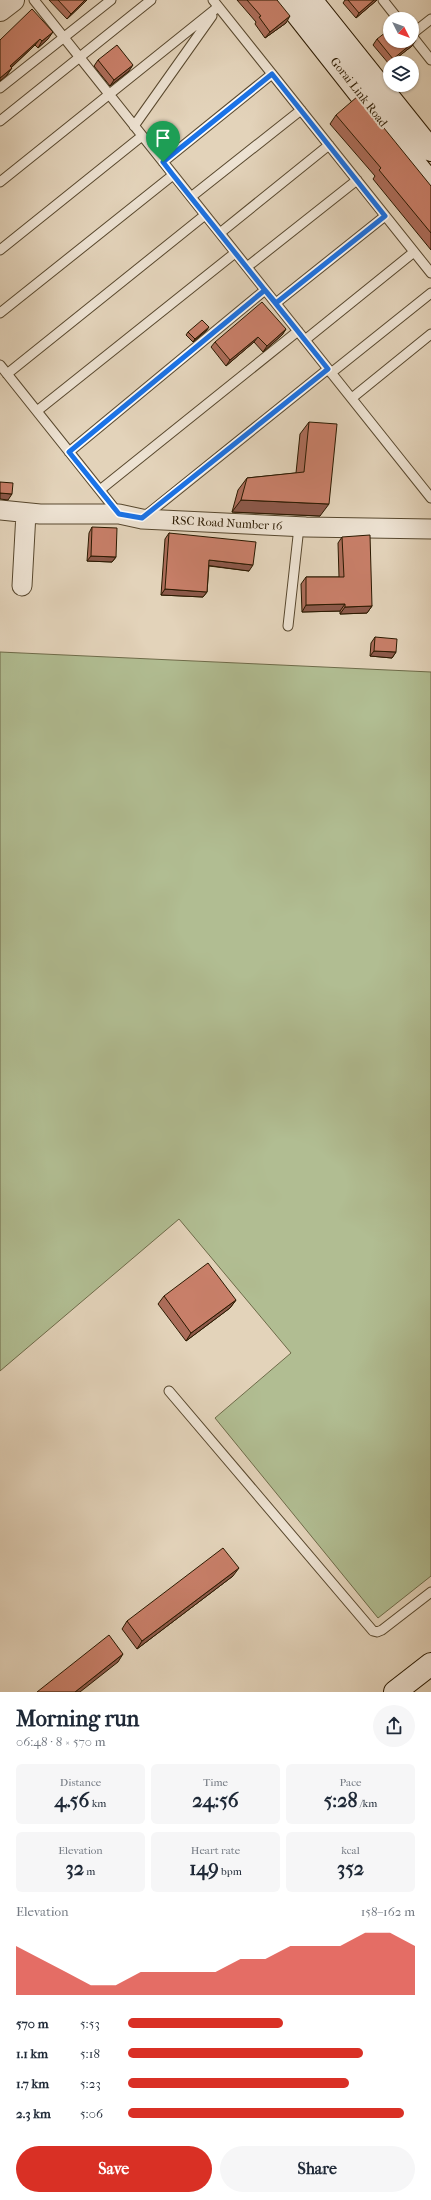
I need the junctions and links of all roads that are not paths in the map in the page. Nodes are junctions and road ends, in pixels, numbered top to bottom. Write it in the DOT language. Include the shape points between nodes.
graph roads {
  1 [pos="13,0"];
  2 [pos="34,0"];
  3 [pos="110,0"];
  4 [pos="151,0"];
  5 [pos="286,0"];
  6 [pos="311,0"];
  7 [pos="383,0"];
  8 [pos="216,3"];
  9 [pos="0,10"];
  10 [pos="392,12"];
  11 [pos="431,19"];
  12 [pos="419,29"];
  13 [pos="64,38"];
  14 [pos="419,44"];
  15 [pos="80,58"];
  16 [pos="431,60"];
  17 [pos="272,74"];
  18 [pos="0,88"];
  19 [pos="109,94"];
  20 [pos="300,110"];
  21 [pos="0,122"];
  22 [pos="134,126"];
  23 [pos="142,136"];
  24 [pos="329,146"];
  25 [pos="431,150"];
  26 [pos="163,162"];
  27 [pos="173,175"];
  28 [pos="356,180"];
  29 [pos="0,182"];
  30 [pos="431,184"];
  31 [pos="191,197"];
  32 [pos="205,215"];
  33 [pos="385,216"];
  34 [pos="220,233"];
  35 [pos="0,250"];
  36 [pos="414,252"];
  37 [pos="235,253"];
  38 [pos="247,267"];
  39 [pos="431,273"];
  40 [pos="265,290"];
  41 [pos="431,293"];
  42 [pos="276,303"];
  43 [pos="0,313"];
  44 [pos="298,331"];
  45 [pos="431,334"];
  46 [pos="305,340"];
  47 [pos="0,365"];
  48 [pos="330,371"];
  49 [pos="7,374"];
  50 [pos="352,398"];
  51 [pos="37,411"];
  52 [pos="69,452"];
  53 [pos="100,490"];
  54 [pos="431,498"];
  55 [pos="0,510"];
  56 [pos="26,513"];
  57 [pos="119,514"];
  58 [pos="142,518"];
  59 [pos="299,527"];
  60 [pos="431,529"];
  61 [pos="22,586"];
  62 [pos="288,626"];
  63 [pos="169,1391"];
  64 [pos="431,1592"];
  65 [pos="431,1664"];
  66 [pos="395,1692"];
  1 -- 9 [label="main road"];
  2 -- 13 [label="lane"];
  3 -- 13 [label="lane"];
  4 -- 15 [label="lane"];
  5 -- 30 [label="main road, Gorai Link Road"];
  6 -- 25 [label="main road, Gorai Link Road"];
  7 -- 10 [label="lane"];
  8 -- 17 [label="lane"];
  8 -- 19 [label="lane"];
  8 -- 22 [label="lane"];
  11 -- 12 [label="lane"];
  13 -- 15 [label="lane"];
  13 -- 18 [label="lane"];
  14 -- 16 [label="lane"];
  15 -- 19 [label="lane"];
  15 -- 21 [label="lane"];
  17 -- 20 [label="lane"];
  17 -- 26 [label="lane"];
  19 -- 22 [label="lane"];
  19 -- 29 [label="lane"];
  20 -- 24 [label="lane"];
  20 -- 31 [label="lane"];
  22 -- 23 [label="lane"];
  23 -- 26 [label="lane"];
  23 -- 35 [label="lane"];
  24 -- 28 [label="lane"];
  24 -- 34 [label="lane"];
  26 -- 27 [label="lane"];
  27 -- 31 [label="lane"];
  27 -- 43 [label="lane"];
  28 -- 33 [label="lane"];
  28 -- 38 [label="lane"];
  31 -- 32 [label="lane"];
  32 -- 34 [label="lane"];
  32 -- 49 [label="lane"];
  33 -- 36 [label="lane"];
  33 -- 42 [label="lane"];
  34 -- 37 [label="lane"];
  36 -- 39 [label="lane"];
  36 -- 46 [label="lane"];
  37 -- 38 [label="lane"];
  37 -- 51 [label="lane"];
  38 -- 40 [label="lane"];
  40 -- 42 [label="lane"];
  40 -- 52 [label="lane"];
  41 -- 48 [label="lane"];
  42 -- 44 [label="lane"];
  44 -- 46 [label="lane"];
  44 -- 53 [label="lane"];
  45 -- 50 [label="lane"];
  46 -- 48 [label="lane"];
  47 -- 49 [label="lane"];
  48 -- 50 [label="lane"];
  48 -- 58 [label="lane"];
  49 -- 51 [label="lane"];
  50 -- 54 [label="lane"];
  51 -- 52 [label="lane"];
  52 -- 53 [label="lane"];
  53 -- 57 [label="lane"];
  55 -- 56 [label="street, RSC Road Number 16"];
  56 -- 57 [label="street, RSC Road Number 16"];
  56 -- 61 [label="street"];
  57 -- 58 [label="street, RSC Road Number 16"];
  58 -- 59 [label="street, RSC Road Number 16"];
  59 -- 60 [label="street, RSC Road Number 16"];
  59 -- 62 [label="lane"];
  63 -- 64 [label="lane" via="373,1631 382,1630"];
  65 -- 66 [label="main road"];
}
